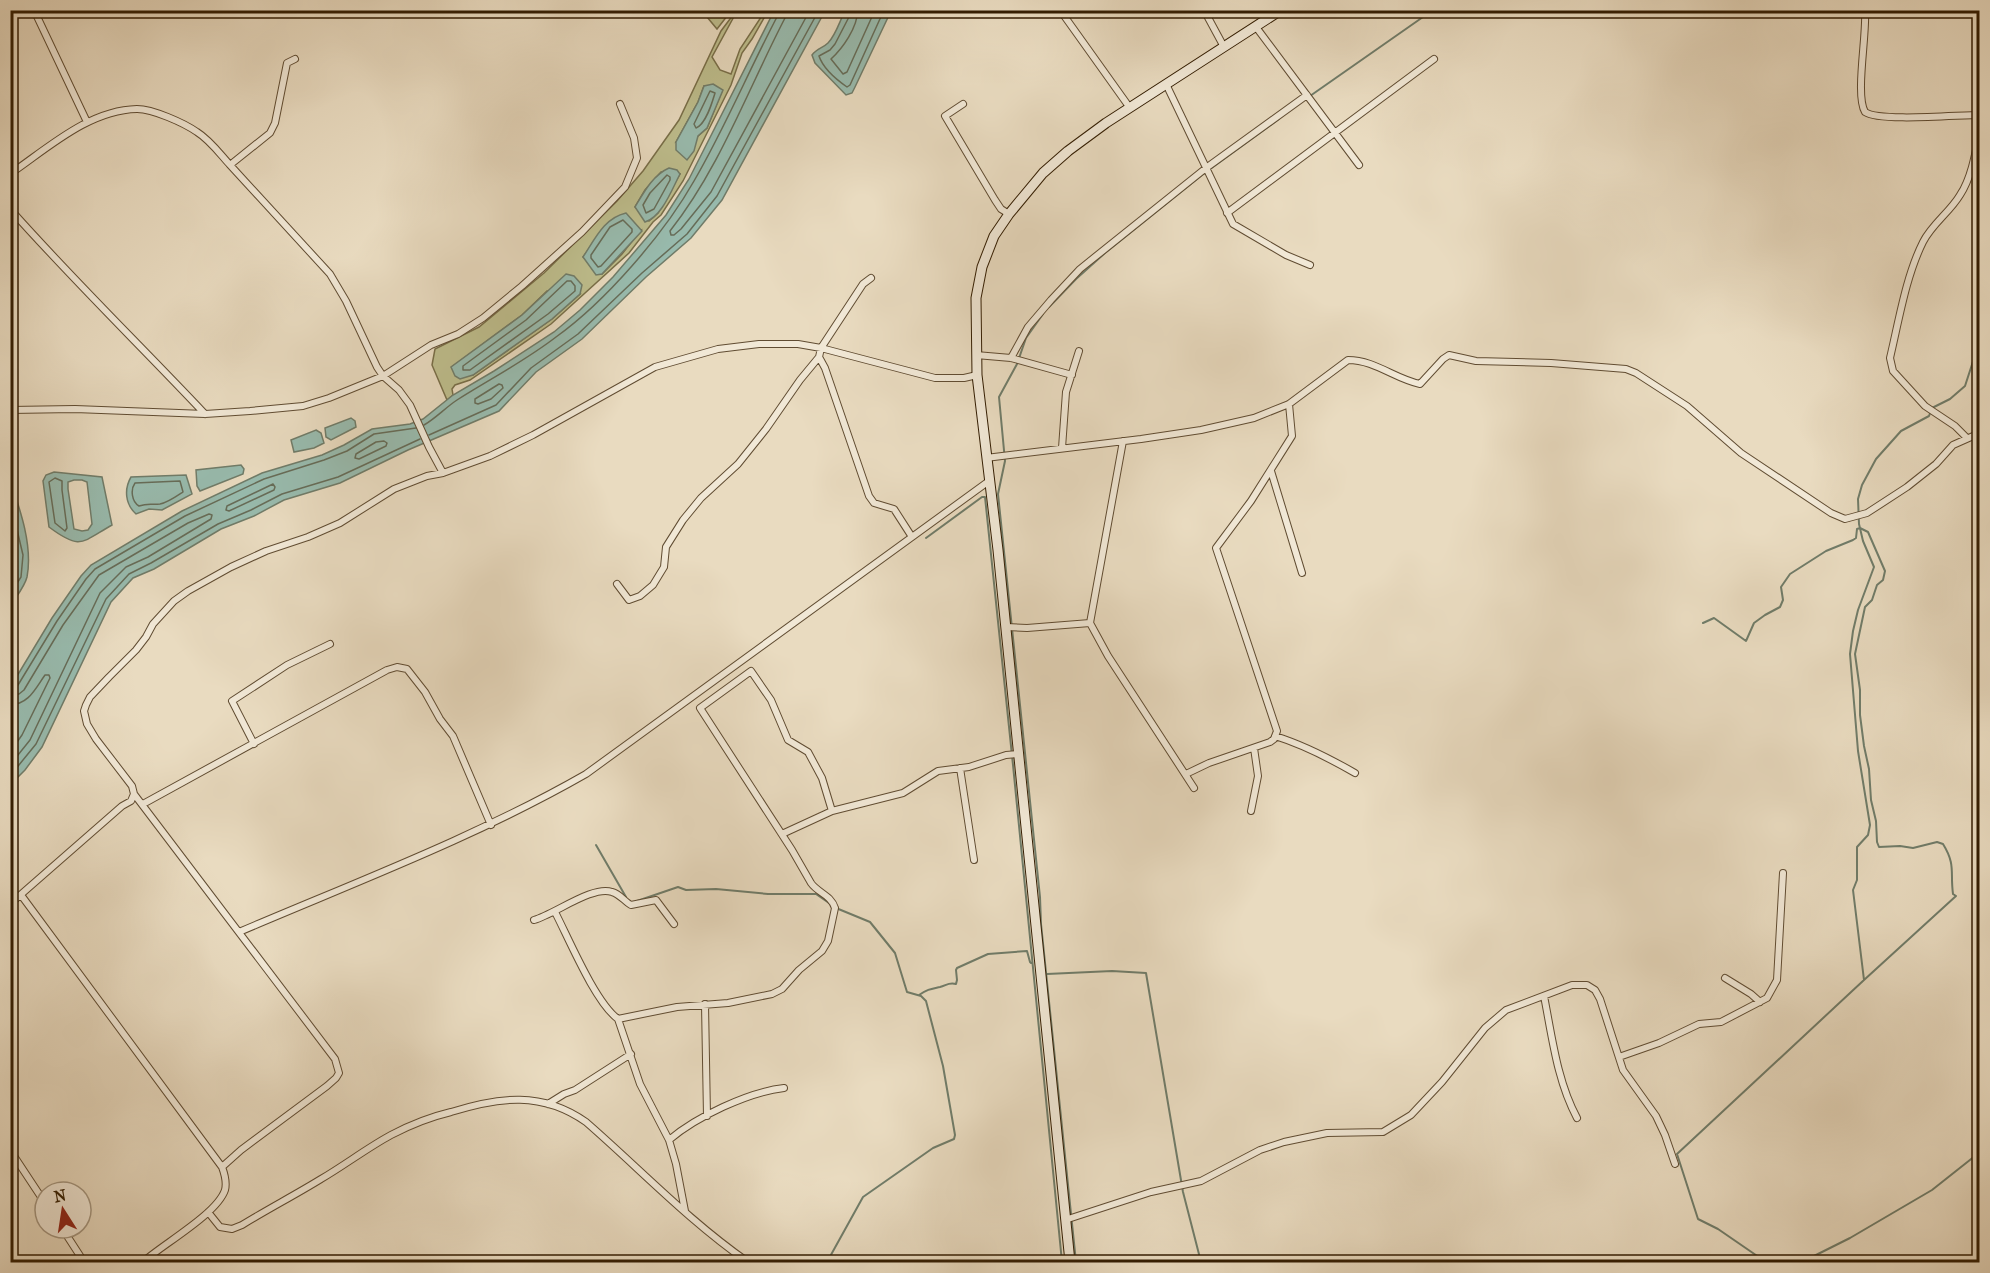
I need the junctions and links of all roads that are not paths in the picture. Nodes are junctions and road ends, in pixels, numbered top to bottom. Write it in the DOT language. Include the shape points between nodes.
graph roads {
  1 [pos="34,10"];
  2 [pos="1060,10"];
  3 [pos="1204,10"];
  4 [pos="1281,10"];
  5 [pos="1865,10"];
  6 [pos="1256,27"];
  7 [pos="1224,47"];
  8 [pos="295,59"];
  9 [pos="1434,59"];
  10 [pos="1166,84"];
  11 [pos="1307,95"];
  12 [pos="620,104"];
  13 [pos="963,104"];
  14 [pos="1130,108"];
  15 [pos="1980,115"];
  16 [pos="87,122"];
  17 [pos="1980,129"];
  18 [pos="1335,132"];
  19 [pos="230,165"];
  20 [pos="1359,165"];
  21 [pos="1206,168"];
  22 [pos="10,174"];
  23 [pos="10,209"];
  24 [pos="1227,213"];
  25 [pos="1010,214"];
  26 [pos="1310,265"];
  27 [pos="870,278"];
  28 [pos="821,348"];
  29 [pos="1079,351"];
  30 [pos="976,355"];
  31 [pos="819,357"];
  32 [pos="1011,358"];
  33 [pos="976,375"];
  34 [pos="1072,375"];
  35 [pos="383,376"];
  36 [pos="1289,404"];
  37 [pos="10,410"];
  38 [pos="205,414"];
  39 [pos="1980,433"];
  40 [pos="1967,438"];
  41 [pos="1123,441"];
  42 [pos="1062,448"];
  43 [pos="986,458"];
  44 [pos="1271,471"];
  45 [pos="443,472"];
  46 [pos="989,481"];
  47 [pos="912,537"];
  48 [pos="1302,573"];
  49 [pos="617,584"];
  50 [pos="1090,623"];
  51 [pos="1006,627"];
  52 [pos="330,644"];
  53 [pos="1275,736"];
  54 [pos="254,744"];
  55 [pos="1254,748"];
  56 [pos="1019,754"];
  57 [pos="960,768"];
  58 [pos="1355,773"];
  59 [pos="1185,774"];
  60 [pos="1194,788"];
  61 [pos="135,794"];
  62 [pos="143,804"];
  63 [pos="832,811"];
  64 [pos="1251,811"];
  65 [pos="491,825"];
  66 [pos="782,834"];
  67 [pos="974,860"];
  68 [pos="1783,873"];
  69 [pos="21,896"];
  70 [pos="10,904"];
  71 [pos="555,912"];
  72 [pos="534,920"];
  73 [pos="674,924"];
  74 [pos="239,932"];
  75 [pos="1725,978"];
  76 [pos="1544,996"];
  77 [pos="1760,1002"];
  78 [pos="705,1004"];
  79 [pos="618,1019"];
  80 [pos="630,1054"];
  81 [pos="1619,1057"];
  82 [pos="784,1088"];
  83 [pos="548,1104"];
  84 [pos="706,1116"];
  85 [pos="1576,1118"];
  86 [pos="669,1140"];
  87 [pos="10,1150"];
  88 [pos="1675,1164"];
  89 [pos="222,1167"];
  90 [pos="33,1185"];
  91 [pos="685,1211"];
  92 [pos="208,1212"];
  93 [pos="1065,1220"];
  94 [pos="70,1240"];
  95 [pos="84,1263"];
  96 [pos="143,1263"];
  97 [pos="748,1263"];
  98 [pos="1070,1263"];
  1 -- 16 [label="street"];
  2 -- 14 [label="street"];
  3 -- 7 [label="street"];
  4 -- 6 [label="street"];
  5 -- 15 [label="street" via="1861,100 1865,112 1892,116"];
  6 -- 7 [label="street"];
  6 -- 11 [label="street"];
  7 -- 10 [label="street"];
  8 -- 19 [label="street" via="287,63 270,133"];
  9 -- 18 [label="street"];
  10 -- 14 [label="street"];
  10 -- 21 [label="street"];
  11 -- 18 [label="street"];
  11 -- 21 [label="street"];
  12 -- 35 [label="street" via="634,138 637,158 625,187 573,240 483,318"];
  13 -- 25 [label="street" via="945,116 995,200"];
  14 -- 25 [label="street" via="1052,165"];
  16 -- 19 [label="street" via="139,109 199,133"];
  16 -- 22 [label="street"];
  17 -- 40 [label="street" via="1961,195 1923,242 1890,357 1893,372 1925,406"];
  18 -- 20 [label="street"];
  18 -- 24 [label="street"];
  19 -- 35 [label="street" via="330,274"];
  21 -- 24 [label="street"];
  21 -- 32 [label="street" via="1080,269 1029,327"];
  23 -- 38 [label="street"];
  24 -- 26 [label="street" via="1233,224"];
  25 -- 30 [label="street" via="994,236 982,267 976,298"];
  27 -- 28 [label="street"];
  28 -- 31 [label="street"];
  28 -- 33 [label="street" via="935,378"];
  28 -- 45 [label="street" via="759,344 718,349 655,367 533,435 490,456"];
  29 -- 34 [label="street"];
  30 -- 32 [label="street"];
  30 -- 33 [label="street"];
  31 -- 47 [label="street" via="869,496 874,503 894,509"];
  31 -- 49 [label="street" via="738,464 683,520 666,547 664,567 652,585 629,600"];
  32 -- 34 [label="street"];
  33 -- 43 [label="street"];
  34 -- 42 [label="street" via="1066,392"];
  35 -- 38 [label="street" via="303,406"];
  35 -- 45 [label="street" via="411,405"];
  36 -- 40 [label="street" via="1348,360 1370,363 1405,381 1420,384 1449,355 1476,361 1626,369 1687,406 1741,453 1845,519 1879,506 1936,464 1953,445"];
  36 -- 41 [label="street" via="1243,421"];
  36 -- 44 [label="street" via="1292,436"];
  37 -- 38 [label="street"];
  39 -- 40 [label="street"];
  41 -- 42 [label="street"];
  41 -- 50 [label="street"];
  42 -- 43 [label="street"];
  43 -- 46 [label="street"];
  44 -- 48 [label="street"];
  44 -- 53 [label="street" via="1216,548 1275,722"];
  45 -- 61 [label="street" via="394,489 340,523 231,567 188,591 164,612 136,650 90,697 84,711 87,724"];
  46 -- 47 [label="street"];
  46 -- 51 [label="street"];
  47 -- 65 [label="street" via="586,774"];
  50 -- 51 [label="street"];
  50 -- 59 [label="street"];
  51 -- 56 [label="street"];
  52 -- 54 [label="street" via="287,665 232,701"];
  53 -- 55 [label="street"];
  53 -- 58 [label="street" via="1318,752"];
  54 -- 62 [label="street"];
  54 -- 65 [label="street" via="387,670 407,669 453,736"];
  55 -- 59 [label="street"];
  55 -- 64 [label="street" via="1258,776"];
  56 -- 57 [label="street"];
  56 -- 93 [label="street"];
  57 -- 63 [label="street" via="938,771 903,793"];
  57 -- 67 [label="street"];
  59 -- 60 [label="street"];
  61 -- 62 [label="street"];
  61 -- 69 [label="street"];
  62 -- 74 [label="street"];
  63 -- 66 [label="street"];
  63 -- 66 [label="street" via="822,778 808,752 788,740 771,700 752,670 700,708"];
  65 -- 74 [label="street"];
  66 -- 78 [label="street" via="814,888 834,903 828,941 782,989 728,1003"];
  68 -- 77 [label="street" via="1777,980 1767,998"];
  69 -- 70 [label="street"];
  69 -- 89 [label="street"];
  71 -- 72 [label="street"];
  71 -- 73 [label="street" via="596,891 607,891 632,905 656,900"];
  71 -- 79 [label="street" via="595,990"];
  74 -- 89 [label="street" via="335,1059 339,1073"];
  75 -- 77 [label="street"];
  76 -- 81 [label="street" via="1572,985 1587,985 1595,990"];
  76 -- 85 [label="street" via="1561,1076"];
  76 -- 93 [label="street" via="1506,1010 1485,1028 1411,1115 1383,1132 1327,1133 1284,1142 1201,1181"];
  77 -- 81 [label="street" via="1721,1022 1699,1024"];
  78 -- 79 [label="street"];
  78 -- 84 [label="street"];
  79 -- 80 [label="street"];
  80 -- 83 [label="street"];
  80 -- 86 [label="street" via="640,1084"];
  81 -- 88 [label="street" via="1623,1070 1656,1116"];
  82 -- 84 [label="street" via="766,1090"];
  83 -- 91 [label="street" via="586,1122"];
  83 -- 92 [label="street" via="503,1099 432,1117 391,1135 242,1225 220,1227"];
  84 -- 86 [label="street"];
  86 -- 91 [label="street"];
  87 -- 90 [label="street"];
  89 -- 92 [label="street" via="225,1189"];
  91 -- 97 [label="street"];
  92 -- 96 [label="street"];
  93 -- 98 [label="street"];
  94 -- 95 [label="street"];
}
